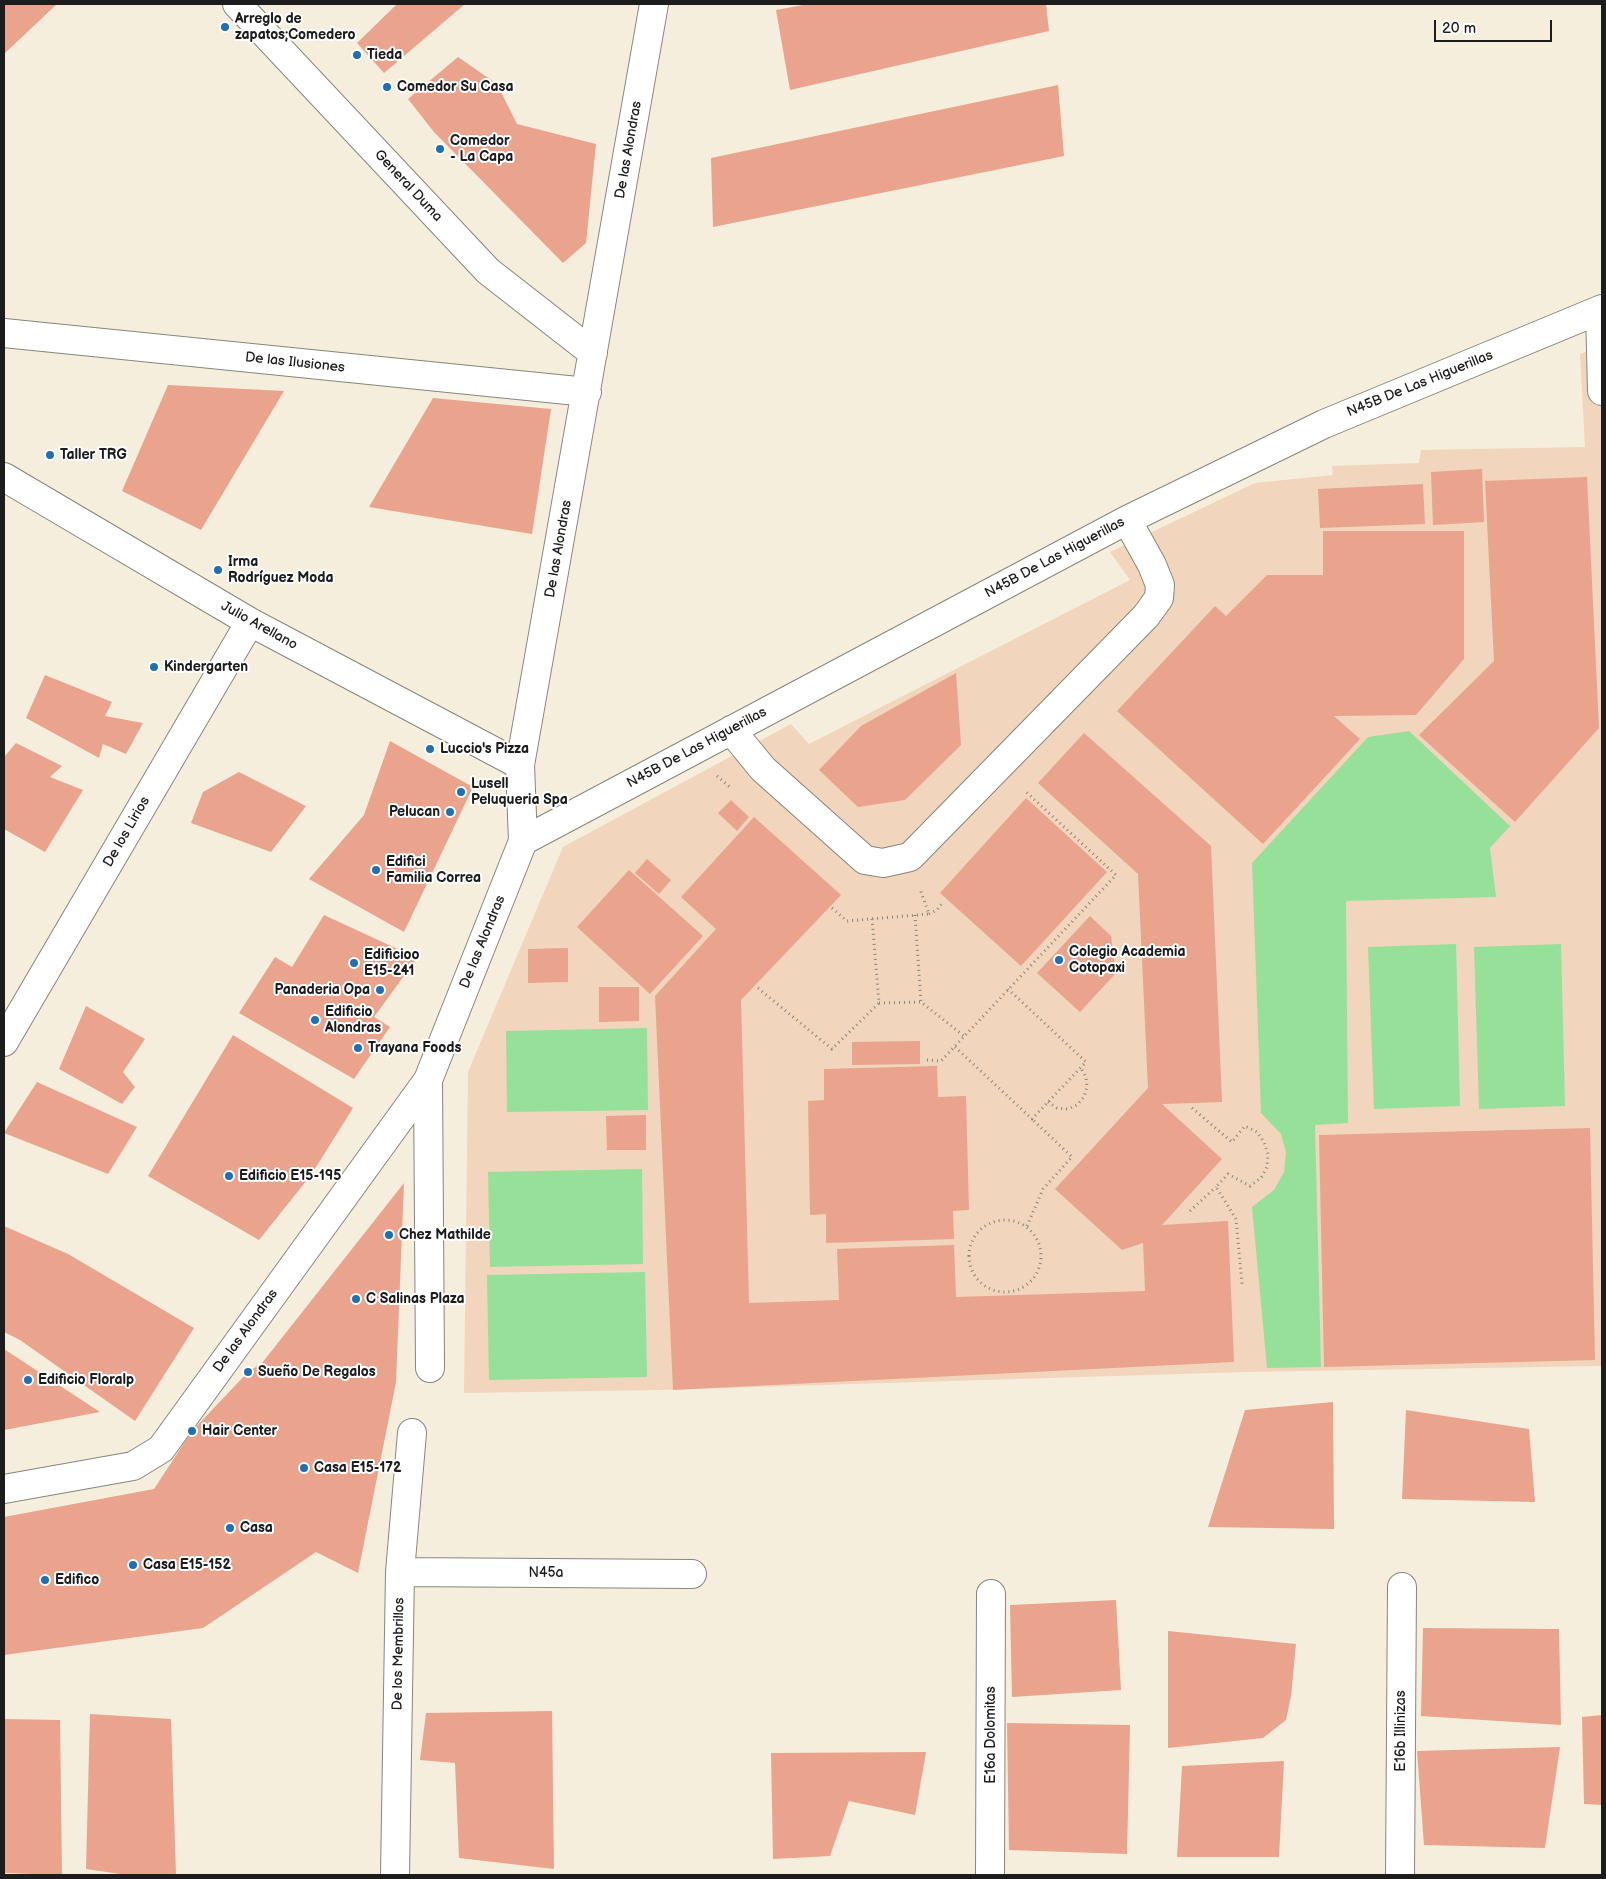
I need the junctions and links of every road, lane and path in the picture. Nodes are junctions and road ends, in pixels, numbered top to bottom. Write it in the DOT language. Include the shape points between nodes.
graph roads {
  1 [pos="237,4"];
  2 [pos="654,4"];
  3 [pos="1601,309"];
  4 [pos="4,334"];
  5 [pos="593,353"];
  6 [pos="1602,391"];
  7 [pos="587,392"];
  8 [pos="4,477"];
  9 [pos="1127,520"];
  10 [pos="250,622"];
  11 [pos="731,730"];
  12 [pos="520,764"];
  13 [pos="1000,767"];
  14 [pos="523,841"];
  15 [pos="943,902"];
  16 [pos="929,914"];
  17 [pos="914,915"];
  18 [pos="872,918"];
  19 [pos="758,988"];
  20 [pos="1008,989"];
  21 [pos="921,1002"];
  22 [pos="878,1003"];
  23 [pos="964,1036"];
  24 [pos="4,1042"];
  25 [pos="954,1046"];
  26 [pos="927,1060"];
  27 [pos="1080,1068"];
  28 [pos="428,1080"];
  29 [pos="1048,1102"];
  30 [pos="1192,1108"];
  31 [pos="1032,1119"];
  32 [pos="1216,1187"];
  33 [pos="1190,1211"];
  34 [pos="1027,1226"];
  35 [pos="1242,1284"];
  36 [pos="430,1368"];
  37 [pos="412,1433"];
  38 [pos="4,1489"];
  39 [pos="400,1572"];
  40 [pos="692,1574"];
  41 [pos="1402,1587"];
  42 [pos="991,1594"];
  43 [pos="394,1875"];
  44 [pos="990,1875"];
  45 [pos="1400,1875"];
  1 -- 5 [label="street, General Duma" via="488,271"];
  2 -- 5 [label="street, De las Alondras"];
  3 -- 6 [label="street"];
  3 -- 9 [label="street, N45B De Las Higuerillas" via="1324,424"];
  4 -- 7 [label="street, De las Ilusiones"];
  5 -- 7 [label="street, De las Alondras"];
  7 -- 12 [label="street, De las Alondras"];
  8 -- 10 [label="street, Julio Arellano"];
  9 -- 11 [label="street, N45B De Las Higuerillas"];
  9 -- 13 [label="street" via="1152,564 1160,585 1159,598 1146,616"];
  10 -- 12 [label="street, Julio Arellano"];
  10 -- 24 [label="street, De los Lirios"];
  11 -- 13 [label="street" via="762,769 846,844 865,860 883,863 910,857"];
  11 -- 14 [label="street, N45B De Las Higuerillas"];
  12 -- 14 [label="street, De las Alondras"];
  13 -- 20 [label="path" via="1116,875"];
  14 -- 28 [label="street, De las Alondras"];
  15 -- 16 [label="path"];
  17 -- 21 [label="path"];
  18 -- 22 [label="path"];
  19 -- 22 [label="path" via="832,1049"];
  20 -- 23 [label="path"];
  20 -- 27 [label="path" via="1086,1062"];
  21 -- 22 [label="path"];
  21 -- 23 [label="path"];
  23 -- 26 [label="path" via="941,1061"];
  25 -- 31 [label="path"];
  27 -- 29 [label="path"];
  27 -- 29 [label="path" via="1086,1076 1087,1087 1077,1105 1057,1108"];
  28 -- 36 [label="street, De las Alondras"];
  28 -- 38 [label="street, De las Alondras" via="161,1449 133,1466"];
  29 -- 31 [label="path"];
  30 -- 32 [label="path" via="1232,1142 1245,1126 1257,1132 1268,1154 1264,1172 1250,1186 1228,1174"];
  31 -- 34 [label="path" via="1072,1157 1043,1189"];
  32 -- 33 [label="path"];
  32 -- 35 [label="path" via="1236,1219"];
  34 -- 34 [label="path" via="1006,1219 983,1226 970,1245 970,1267 984,1286 1005,1293 1027,1286 1041,1268 1041,1244"];
  37 -- 39 [label="street, De los Membrillos"];
  39 -- 40 [label="street, N45a"];
  39 -- 43 [label="street, De los Membrillos"];
  41 -- 45 [label="street, E16b Illinizas"];
  42 -- 44 [label="street, E16a Dolomitas"];
}
